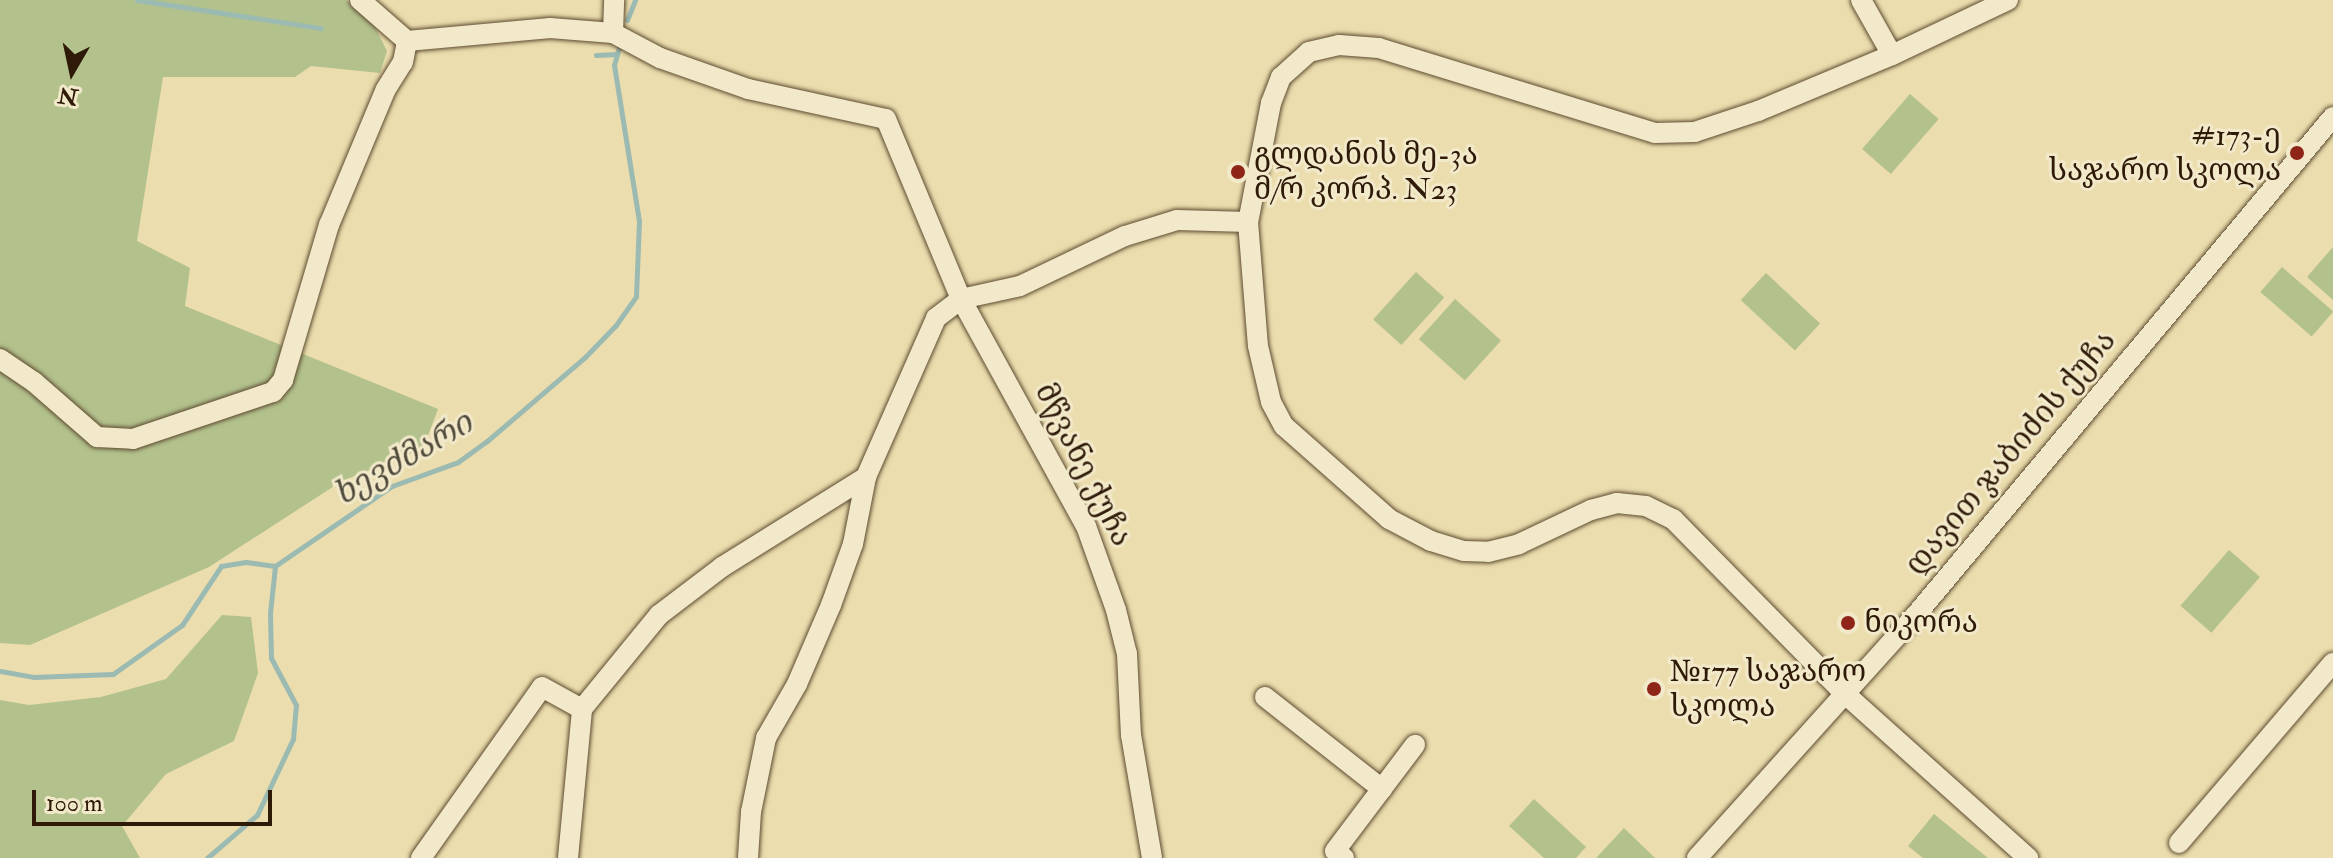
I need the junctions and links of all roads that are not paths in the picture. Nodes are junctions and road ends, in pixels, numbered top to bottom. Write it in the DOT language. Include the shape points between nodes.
graph roads {
  1 [pos="360,0"];
  2 [pos="614,0"];
  3 [pos="1861,0"];
  4 [pos="2008,0"];
  5 [pos="613,33"];
  6 [pos="407,41"];
  7 [pos="1892,55"];
  8 [pos="2333,117"];
  9 [pos="1248,222"];
  10 [pos="961,299"];
  11 [pos="0,359"];
  12 [pos="866,477"];
  13 [pos="2333,663"];
  14 [pos="1843,692"];
  15 [pos="1265,697"];
  16 [pos="582,709"];
  17 [pos="1415,745"];
  18 [pos="1382,789"];
  19 [pos="2179,843"];
  20 [pos="421,858"];
  21 [pos="568,858"];
  22 [pos="748,858"];
  23 [pos="1152,858"];
  24 [pos="1344,858"];
  25 [pos="1697,858"];
  26 [pos="2028,858"];
  1 -- 6 [label="street"];
  2 -- 5 [label="street"];
  3 -- 7 [label="street"];
  4 -- 7 [label="street"];
  5 -- 6 [label="street" via="550,28"];
  5 -- 10 [label="street, მწვანე ქუჩა" via="660,58 748,89 886,119"];
  6 -- 11 [label="street" via="403,62 386,89 329,225 283,380 273,392 133,439 97,437"];
  7 -- 9 [label="street" via="1695,132 1655,133 1379,48 1339,45 1309,52 1281,77 1271,103"];
  8 -- 14 [label="street, დავით ჯაბიძის ქუჩა" via="1915,616"];
  9 -- 10 [label="street" via="1177,220 1125,236 1020,286"];
  9 -- 14 [label="street" via="1258,346 1271,402 1284,426 1389,519 1431,541 1488,552 1519,544 1591,510 1617,503 1646,506 1673,519"];
  10 -- 12 [label="street" via="936,318"];
  10 -- 23 [label="street, მწვანე ქუჩა" via="1086,526 1112,598 1127,654 1131,735"];
  12 -- 16 [label="street" via="722,567 659,615"];
  12 -- 22 [label="street" via="853,544 831,605 797,684 766,738"];
  13 -- 19 [label="street"];
  14 -- 25 [label="street, დავით ჯაბიძის ქუჩა"];
  14 -- 26 [label="street"];
  15 -- 18 [label="street"];
  16 -- 20 [label="street" via="542,687"];
  16 -- 21 [label="street"];
  17 -- 18 [label="street"];
  18 -- 24 [label="street" via="1335,851"];
}
